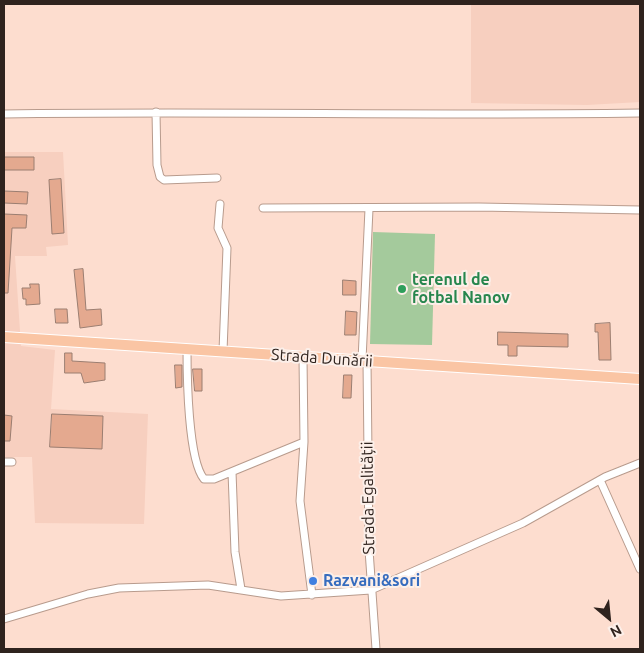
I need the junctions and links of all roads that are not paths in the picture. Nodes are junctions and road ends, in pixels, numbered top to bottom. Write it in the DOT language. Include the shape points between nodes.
graph roads {
  1 [pos="156,112"];
  2 [pos="640,113"];
  3 [pos="4,114"];
  4 [pos="217,178"];
  5 [pos="220,204"];
  6 [pos="263,208"];
  7 [pos="369,209"];
  8 [pos="640,210"];
  9 [pos="4,337"];
  10 [pos="187,349"];
  11 [pos="223,351"];
  12 [pos="303,357"];
  13 [pos="364,360"];
  14 [pos="640,379"];
  15 [pos="304,442"];
  16 [pos="4,462"];
  17 [pos="12,462"];
  18 [pos="640,463"];
  19 [pos="232,472"];
  20 [pos="600,480"];
  21 [pos="640,569"];
  22 [pos="241,589"];
  23 [pos="370,590"];
  24 [pos="312,594"];
  25 [pos="4,619"];
  26 [pos="376,649"];
  1 -- 2 [label="street"];
  1 -- 3 [label="street"];
  1 -- 4 [label="street" via="160,177 164,180"];
  5 -- 11 [label="street" via="218,228 227,248"];
  6 -- 7 [label="street"];
  7 -- 8 [label="street"];
  7 -- 13 [label="street, Strada Egalității"];
  9 -- 10 [label="main road, Strada Dunării"];
  10 -- 11 [label="main road, Strada Dunării"];
  10 -- 19 [label="street" via="193,442 201,476 204,480 214,479"];
  11 -- 12 [label="main road, Strada Dunării"];
  12 -- 13 [label="main road, Strada Dunării"];
  12 -- 15 [label="street"];
  13 -- 14 [label="main road, Strada Dunării"];
  13 -- 23 [label="street, Strada Egalității"];
  15 -- 19 [label="street"];
  15 -- 24 [label="street" via="300,501"];
  16 -- 17 [label="street"];
  18 -- 20 [label="street"];
  19 -- 22 [label="street" via="235,552"];
  20 -- 21 [label="street"];
  20 -- 23 [label="street" via="523,524"];
  22 -- 24 [label="street" via="281,596"];
  22 -- 25 [label="street" via="208,585 119,588"];
  23 -- 24 [label="street"];
  23 -- 26 [label="street, Strada Egalității"];
}
